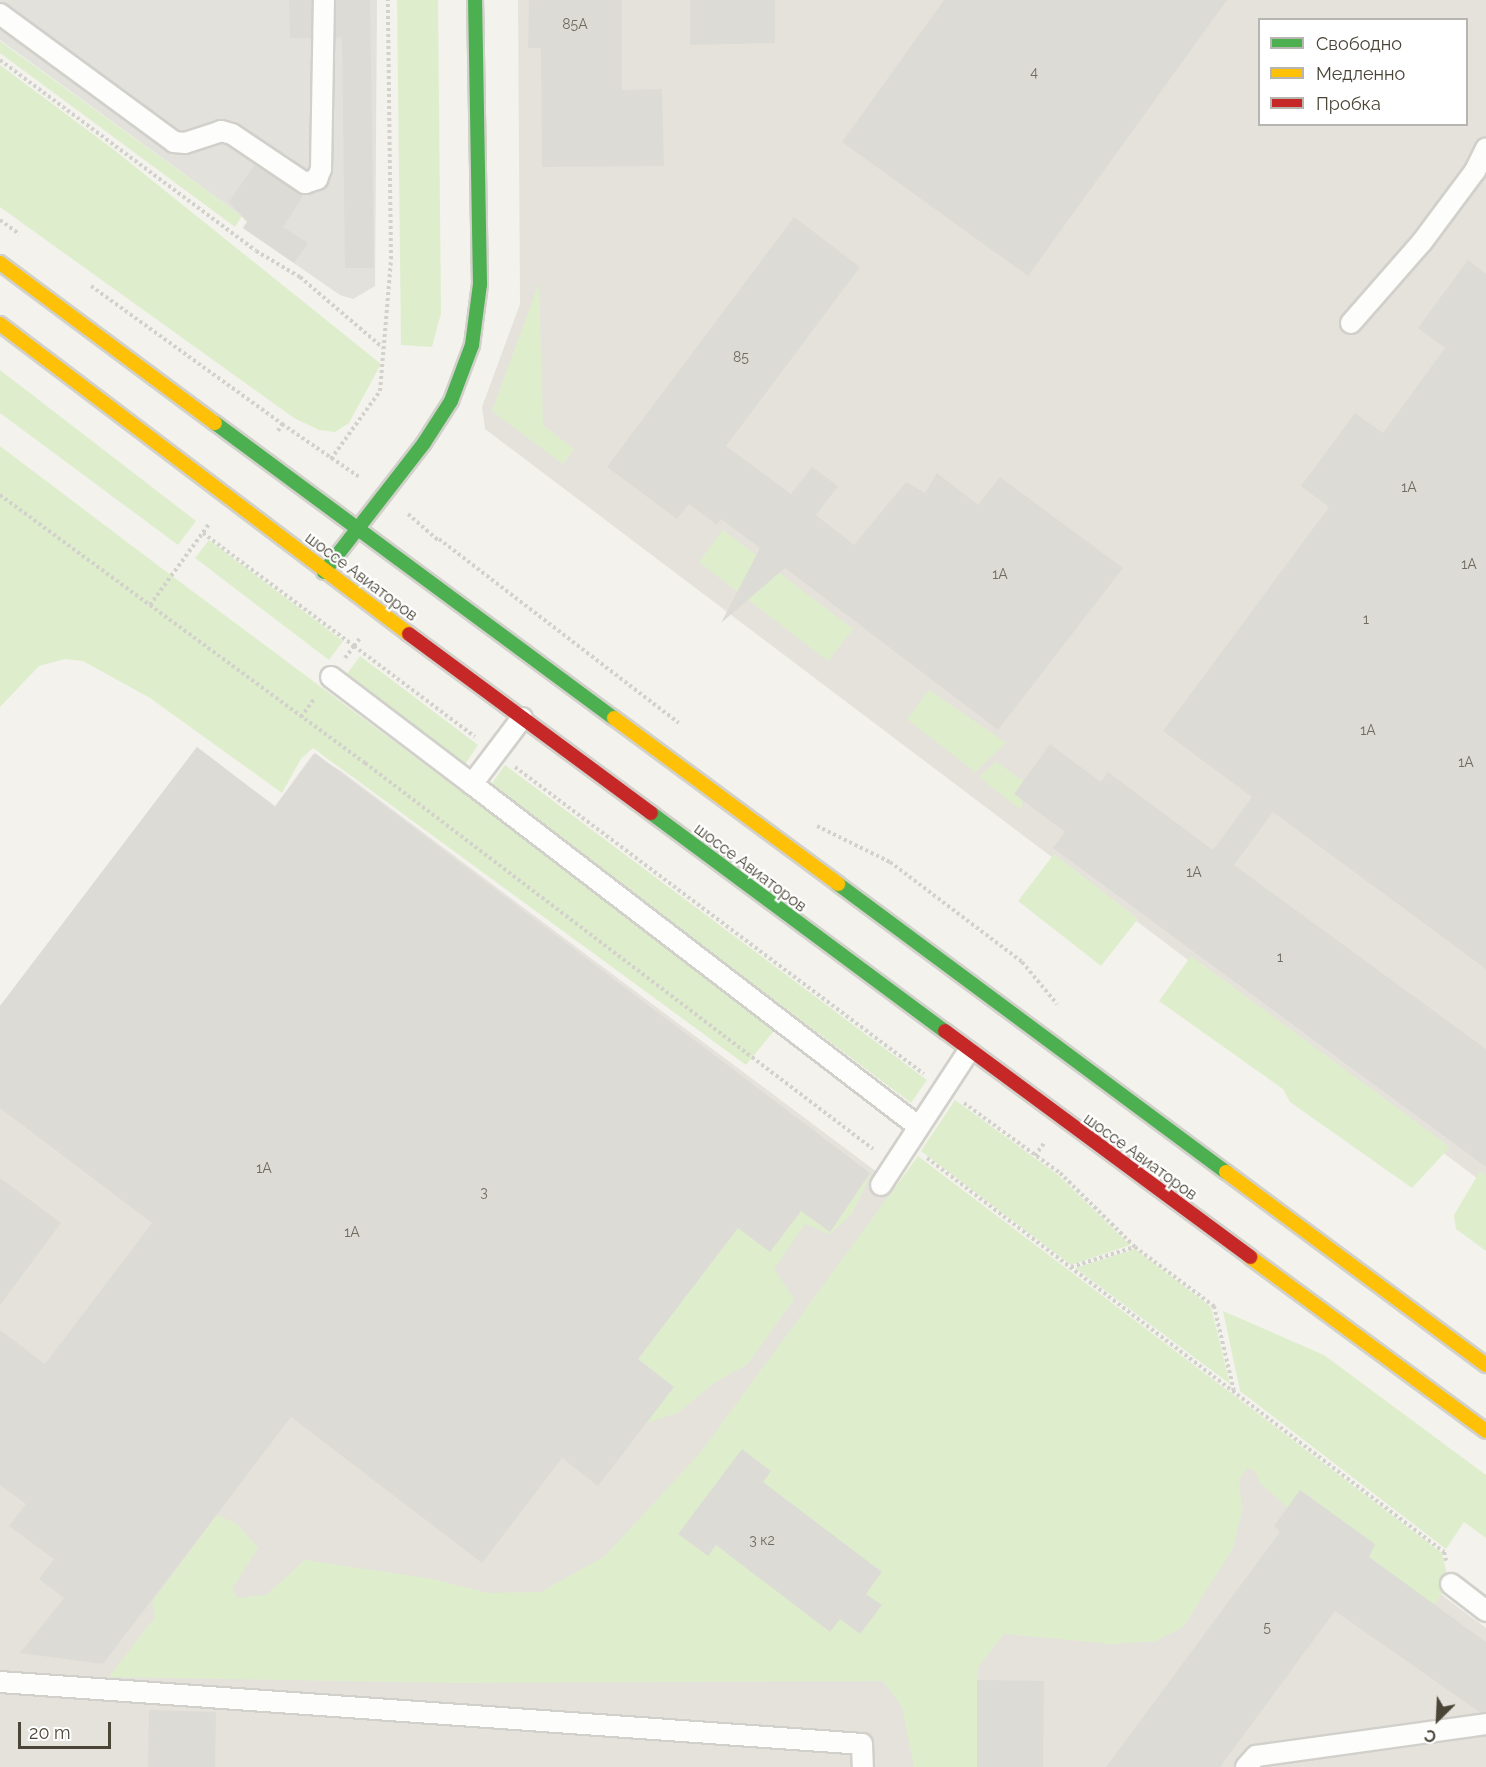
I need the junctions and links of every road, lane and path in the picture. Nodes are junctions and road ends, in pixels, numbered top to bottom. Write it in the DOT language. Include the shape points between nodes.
graph roads {
  1 [pos="324,0"];
  2 [pos="388,0"];
  3 [pos="475,0"];
  4 [pos="0,14"];
  5 [pos="0,60"];
  6 [pos="1486,148"];
  7 [pos="0,220"];
  8 [pos="28,241"];
  9 [pos="0,263"];
  10 [pos="85,282"];
  11 [pos="1351,323"];
  12 [pos="0,324"];
  13 [pos="383,348"];
  14 [pos="282,424"];
  15 [pos="331,459"];
  16 [pos="0,495"];
  17 [pos="360,529"];
  18 [pos="439,539"];
  19 [pos="324,572"];
  20 [pos="354,646"];
  21 [pos="331,677"];
  22 [pos="522,718"];
  23 [pos="684,727"];
  24 [pos="495,752"];
  25 [pos="472,784"];
  26 [pos="807,821"];
  27 [pos="1063,1011"];
  28 [pos="968,1052"];
  29 [pos="944,1088"];
  30 [pos="919,1126"];
  31 [pos="908,1144"];
  32 [pos="881,1155"];
  33 [pos="881,1185"];
  34 [pos="1135,1247"];
  35 [pos="1071,1267"];
  36 [pos="1486,1365"];
  37 [pos="1234,1391"];
  38 [pos="1486,1431"];
  39 [pos="1451,1584"];
  40 [pos="1486,1611"];
  41 [pos="0,1682"];
  42 [pos="1486,1724"];
  43 [pos="863,1767"];
  44 [pos="1246,1767"];
  1 -- 4 [label="lane" via="321,169 317,179 305,183 232,134 221,131 174,142"];
  2 -- 13 [label="path" via="391,259"];
  3 -- 17 [label="main road" via="480,284 472,345 451,401"];
  5 -- 13 [label="path" via="256,252 300,277"];
  6 -- 11 [label="lane" via="1475,171 1422,242"];
  7 -- 8 [label="path"];
  9 -- 17 [label="main road"];
  10 -- 14 [label="path"];
  12 -- 19 [label="main road, шоссе Авиаторов"];
  13 -- 15 [label="path" via="380,391"];
  16 -- 32 [label="path" via="365,763"];
  17 -- 19 [label="main road"];
  17 -- 36 [label="main road"];
  18 -- 23 [label="path"];
  19 -- 22 [label="main road, шоссе Авиаторов"];
  20 -- 24 [label="path"];
  21 -- 25 [label="lane"];
  22 -- 24 [label="lane"];
  22 -- 28 [label="main road, шоссе Авиаторов"];
  24 -- 25 [label="lane"];
  24 -- 29 [label="path"];
  25 -- 30 [label="lane"];
  26 -- 27 [label="path" via="890,862 1022,962"];
  28 -- 29 [label="lane"];
  28 -- 38 [label="main road, шоссе Авиаторов"];
  29 -- 30 [label="lane"];
  29 -- 34 [label="path" via="1060,1173"];
  30 -- 31 [label="lane"];
  31 -- 33 [label="lane"];
  31 -- 35 [label="path"];
  34 -- 35 [label="path"];
  34 -- 37 [label="path" via="1214,1306"];
  35 -- 37 [label="path"];
  37 -- 39 [label="path" via="1444,1552"];
  39 -- 40 [label="lane"];
  41 -- 43 [label="lane" via="862,1744"];
  42 -- 44 [label="lane" via="1256,1756"];
}
